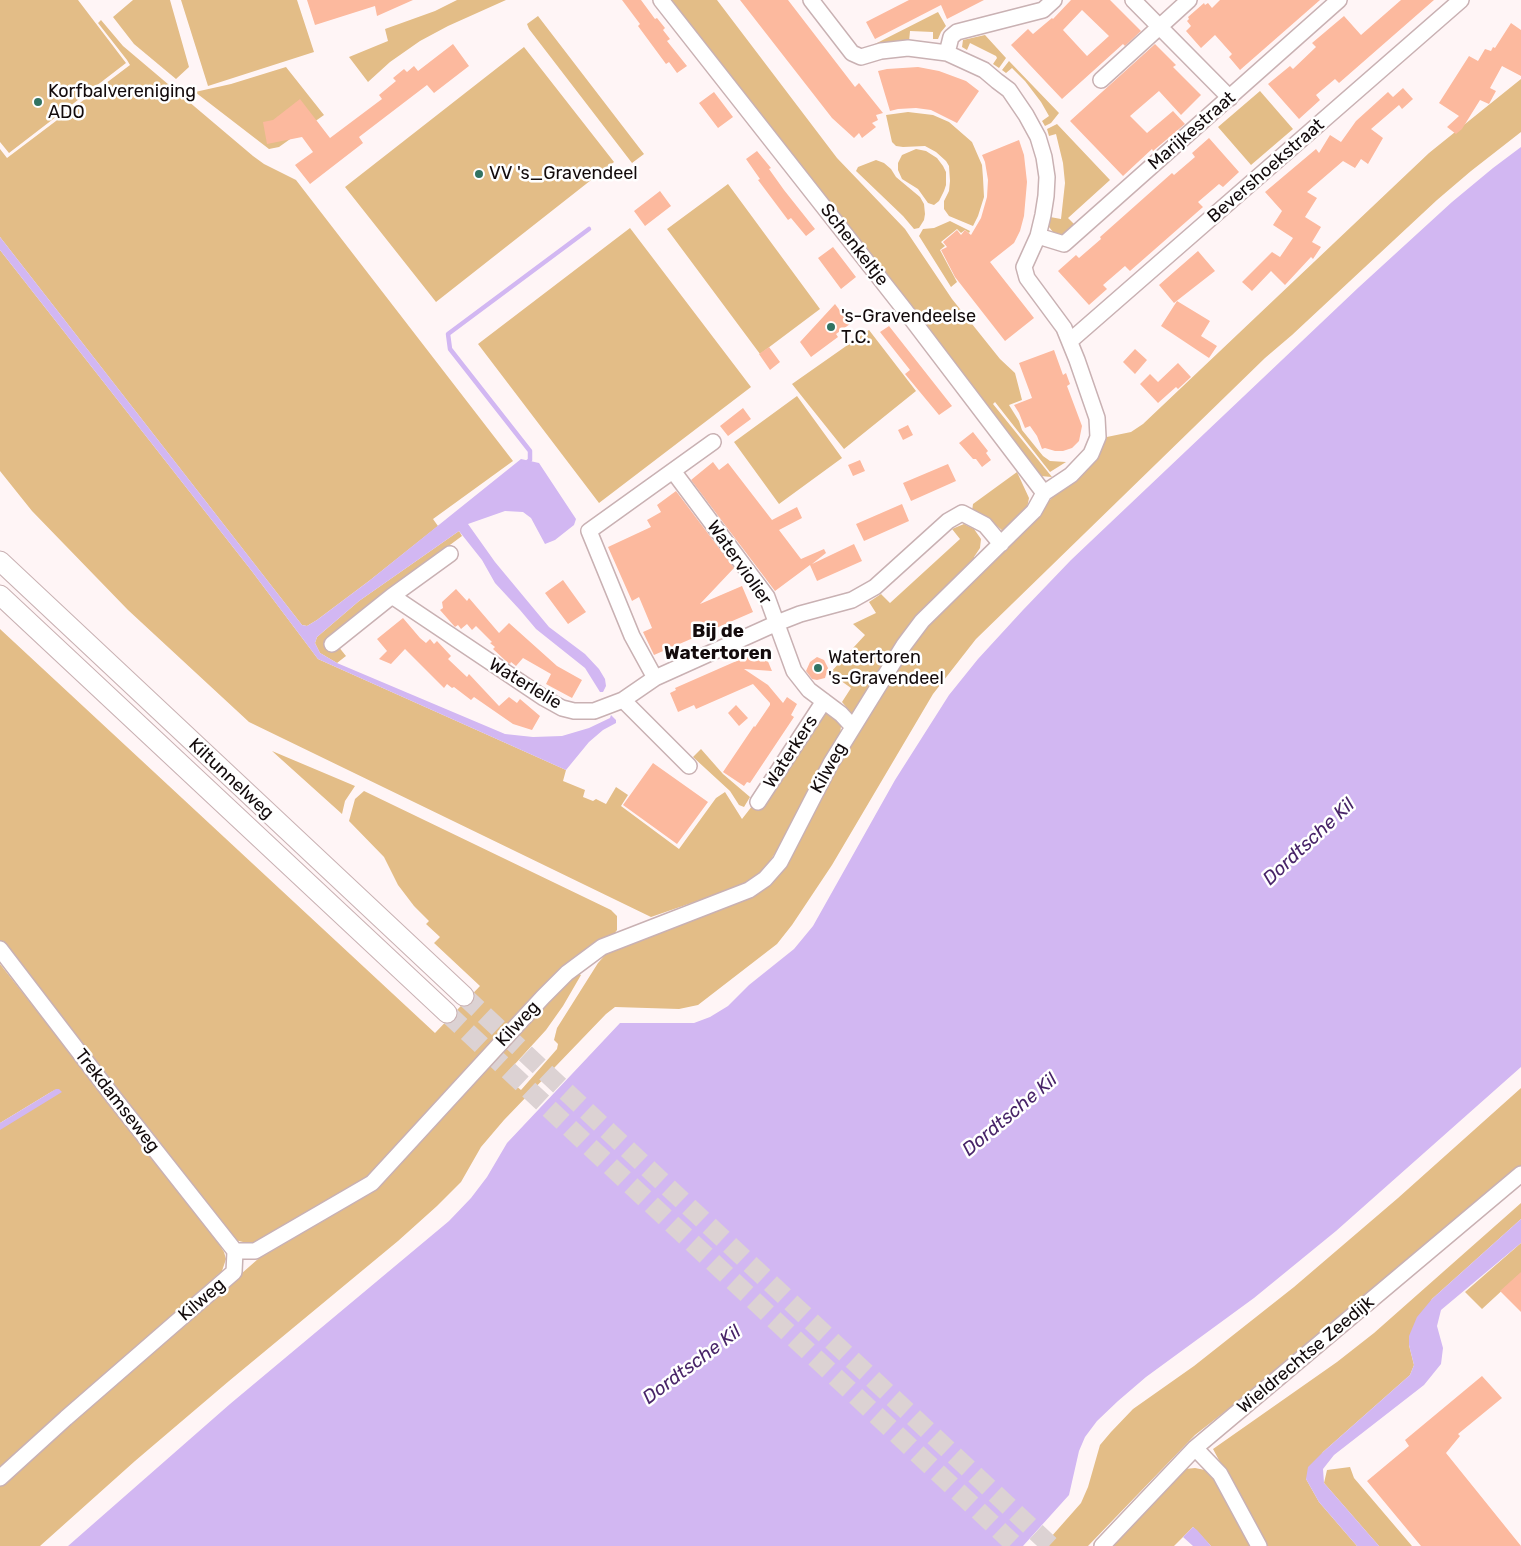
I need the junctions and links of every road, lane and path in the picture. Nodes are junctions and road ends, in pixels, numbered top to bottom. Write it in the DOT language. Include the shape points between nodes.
graph roads {
  1 [pos="662,0"];
  2 [pos="811,0"];
  3 [pos="1054,0"];
  4 [pos="1133,0"];
  5 [pos="1189,0"];
  6 [pos="1339,0"];
  7 [pos="1461,0"];
  8 [pos="1159,27"];
  9 [pos="947,53"];
  10 [pos="1101,80"];
  11 [pos="1230,98"];
  12 [pos="1038,236"];
  13 [pos="1070,341"];
  14 [pos="713,442"];
  15 [pos="673,471"];
  16 [pos="1044,493"];
  17 [pos="1001,544"];
  18 [pos="450,554"];
  19 [pos="0,561"];
  20 [pos="0,595"];
  21 [pos="392,596"];
  22 [pos="778,623"];
  23 [pos="332,644"];
  24 [pos="655,678"];
  25 [pos="623,700"];
  26 [pos="824,701"];
  27 [pos="853,727"];
  28 [pos="688,766"];
  29 [pos="758,802"];
  30 [pos="0,949"];
  31 [pos="464,996"];
  32 [pos="448,1013"];
  33 [pos="1521,1174"];
  34 [pos="235,1251"];
  35 [pos="1196,1448"];
  36 [pos="0,1478"];
  37 [pos="1102,1546"];
  38 [pos="1259,1546"];
  1 -- 16 [label="street, Schenkeltje"];
  2 -- 9 [label="street" via="852,53 861,57 908,48"];
  3 -- 9 [label="street" via="1042,10 957,32"];
  4 -- 8 [label="street"];
  5 -- 8 [label="street"];
  6 -- 11 [label="street, Marijkestraat"];
  7 -- 13 [label="street, Bevershoekstraat"];
  8 -- 10 [label="street"];
  8 -- 11 [label="street"];
  9 -- 12 [label="street" via="984,70 1009,90 1036,132 1047,177"];
  11 -- 12 [label="street, Marijkestraat" via="1064,244"];
  12 -- 13 [label="street" via="1024,267 1027,278"];
  13 -- 16 [label="street, Kilweg" via="1097,418 1098,437 1091,454 1071,474"];
  14 -- 15 [label="street"];
  15 -- 22 [label="street, Waterviolier" via="767,598"];
  15 -- 24 [label="street" via="590,531 632,636"];
  16 -- 17 [label="street, Kilweg" via="1034,511"];
  17 -- 22 [label="street" via="984,525 962,513 948,521 875,587 852,600"];
  17 -- 27 [label="street, Kilweg" via="922,621"];
  18 -- 21 [label="street"];
  19 -- 31 [label="main road, Kiltunnelweg"];
  20 -- 32 [label="main road, Kiltunnelweg"];
  21 -- 23 [label="street"];
  21 -- 25 [label="street, Waterlelie" via="562,708 594,711"];
  22 -- 24 [label="street, Waterlelie"];
  22 -- 26 [label="street, Waterviolier" via="794,671 808,690"];
  24 -- 25 [label="street, Waterlelie"];
  25 -- 28 [label="street"];
  26 -- 27 [label="street, Waterviolier"];
  26 -- 29 [label="street, Waterkers"];
  27 -- 34 [label="street, Kilweg" via="780,862 764,879 749,890 602,947 567,973 543,997 372,1183 255,1251"];
  30 -- 34 [label="street, Trekdamseweg"];
  33 -- 35 [label="street, Wieldrechtse Zeedijk"];
  34 -- 36 [label="street, Kilweg" via="234,1272"];
  35 -- 37 [label="street, Wieldrechtse Zeedijk"];
  35 -- 38 [label="street" via="1220,1474"];
}
